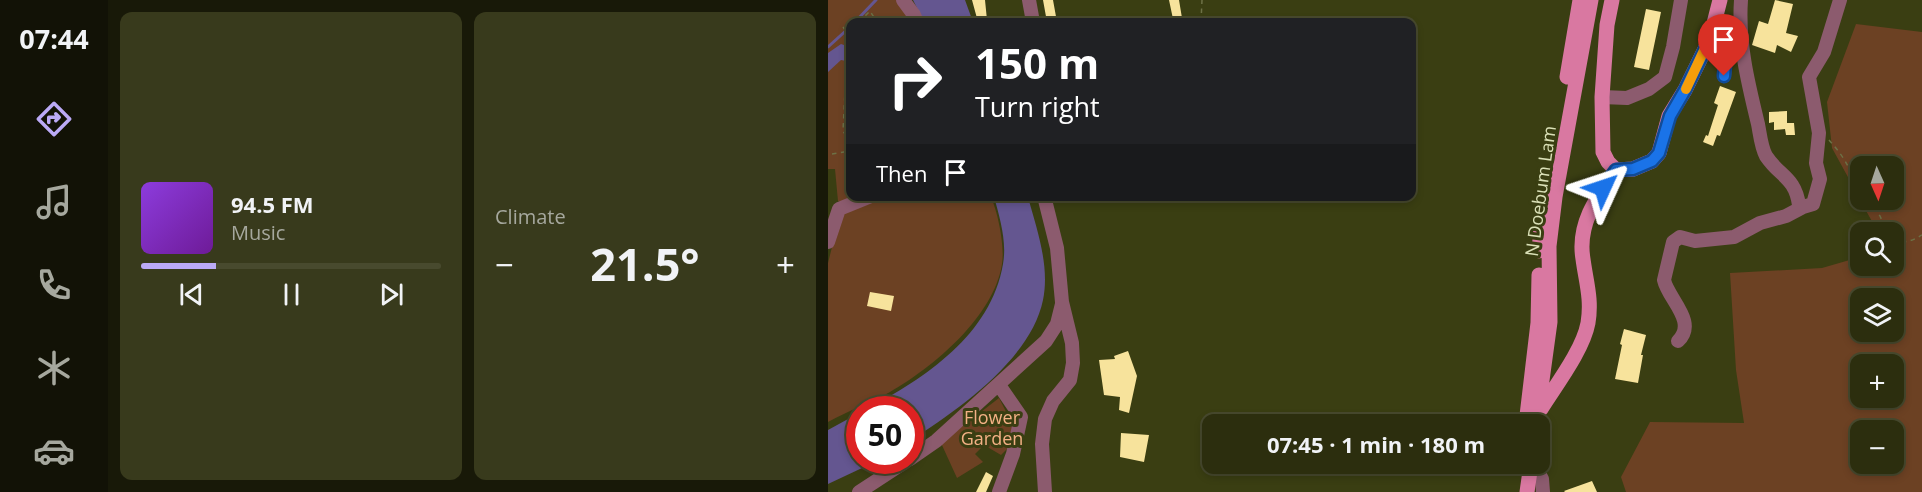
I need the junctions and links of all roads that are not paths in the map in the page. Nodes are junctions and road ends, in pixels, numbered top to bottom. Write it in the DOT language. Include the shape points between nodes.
graph roads {
  1 [pos="903,0"];
  2 [pos="1029,0"];
  3 [pos="1580,0"];
  4 [pos="1591,0"];
  5 [pos="1612,0"];
  6 [pos="1681,0"];
  7 [pos="1720,0"];
  8 [pos="1741,0"];
  9 [pos="1840,0"];
  10 [pos="915,18"];
  11 [pos="1032,18"];
  12 [pos="1710,39"];
  13 [pos="1724,76"];
  14 [pos="1602,97"];
  15 [pos="1616,170"];
  16 [pos="859,201"];
  17 [pos="1045,201"];
  18 [pos="1803,207"];
  19 [pos="828,242"];
  20 [pos="1062,302"];
  21 [pos="1678,341"];
  22 [pos="999,386"];
  23 [pos="1533,414"];
  24 [pos="1534,414"];
  25 [pos="1537,414"];
  26 [pos="924,449"];
  27 [pos="887,474"];
  28 [pos="1520,474"];
  29 [pos="1530,474"];
  30 [pos="1539,474"];
  31 [pos="859,492"];
  32 [pos="999,492"];
  33 [pos="1045,492"];
  34 [pos="1517,492"];
  35 [pos="1527,492"];
  36 [pos="1543,492"];
  1 -- 10 [label="street"];
  2 -- 11 [label="street"];
  3 -- 23 [label="main road, N Doebum Lam" via="1542,215"];
  4 -- 24 [label="main road, N Doebum Lam" via="1555,197 1549,246 1550,321"];
  5 -- 14 [label="main road"];
  6 -- 14 [label="street" via="1665,77 1627,98"];
  7 -- 12 [label="main road"];
  8 -- 18 [label="street" via="1745,74 1765,154 1793,184"];
  9 -- 18 [label="street" via="1824,52 1809,77 1817,111 1816,163 1820,179 1813,204"];
  12 -- 13 [label="street" via="1725,64"];
  12 -- 15 [label="main road" via="1670,116 1659,153 1652,161 1633,169"];
  14 -- 15 [label="main road" via="1603,152"];
  15 -- 25 [label="main road" via="1590,208 1582,233 1582,256 1591,301 1587,326"];
  16 -- 19 [label="street" via="841,209"];
  17 -- 20 [label="street" via="1057,248"];
  18 -- 21 [label="street" via="1734,237 1695,241 1680,237 1673,242 1664,280 1684,318 1684,336"];
  20 -- 22 [label="street" via="1057,324 1046,341"];
  20 -- 33 [label="street" via="1073,363 1070,380 1045,419"];
  22 -- 26 [label="street"];
  22 -- 32 [label="street" via="1021,417"];
  27 -- 31 [label="street"];
  28 -- 34 [label="main road"];
  29 -- 35 [label="main road"];
  30 -- 36 [label="street"];
}
